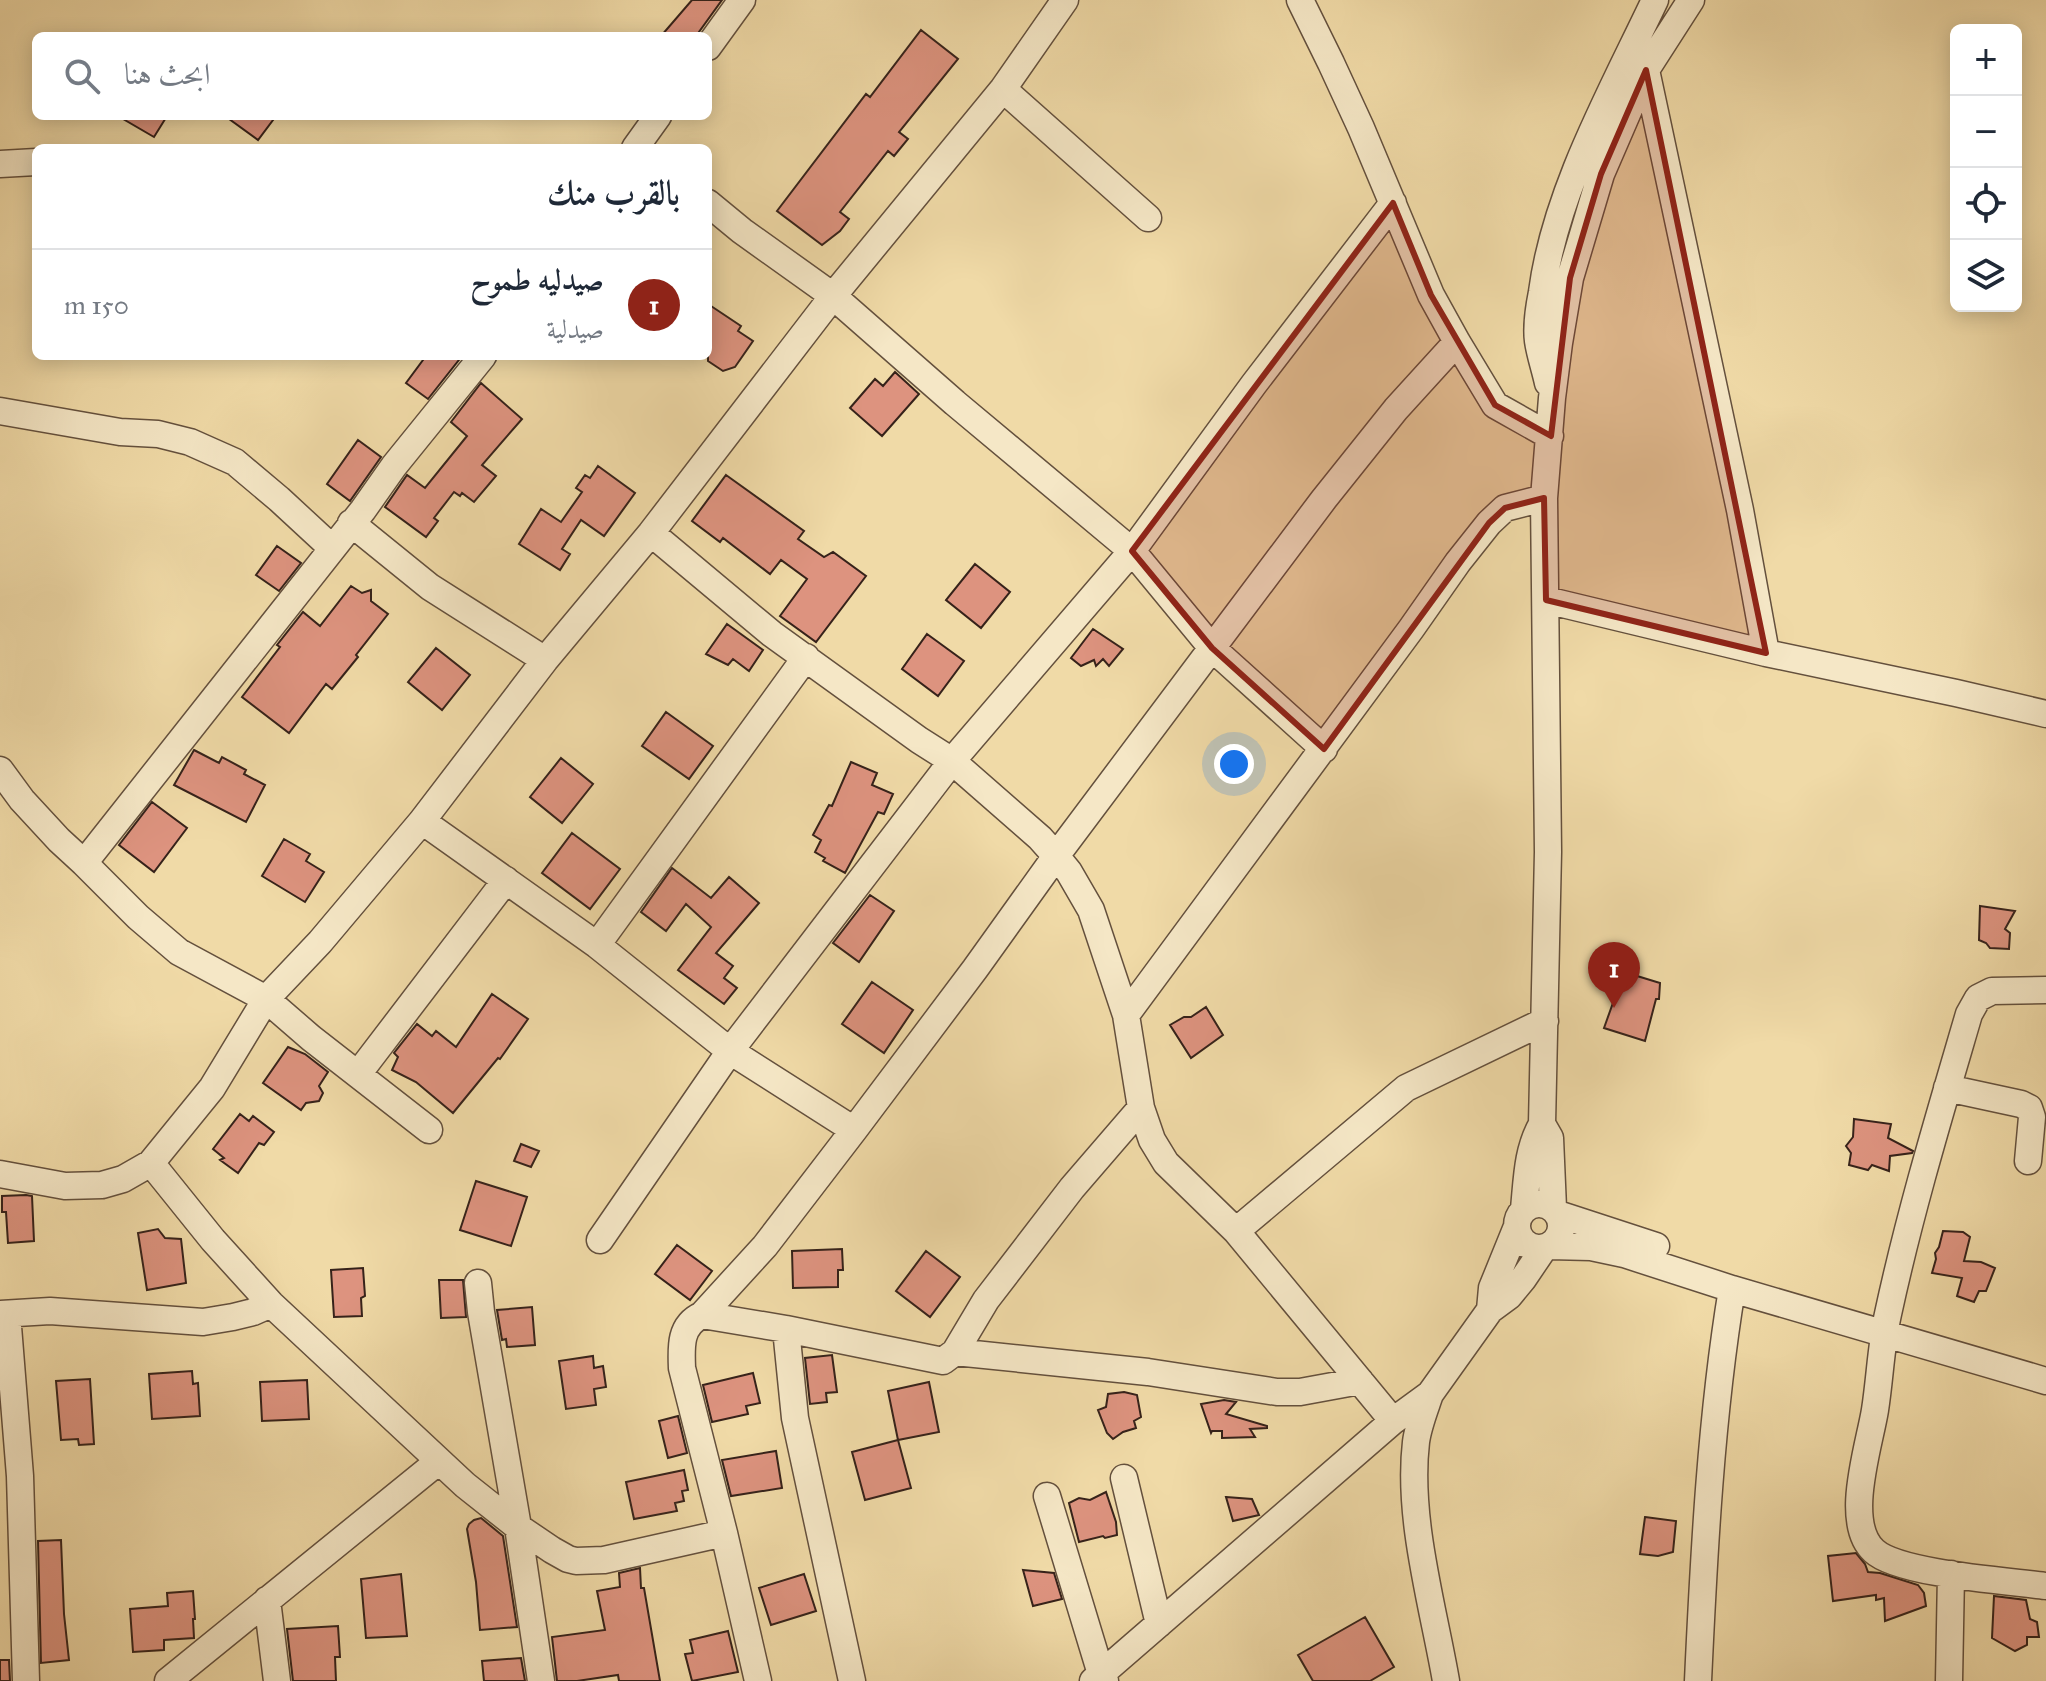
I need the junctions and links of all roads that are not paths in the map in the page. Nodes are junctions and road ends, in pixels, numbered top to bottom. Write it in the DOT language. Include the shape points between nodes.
graph roads {
  1 [pos="742,0"];
  2 [pos="1065,0"];
  3 [pos="1300,0"];
  4 [pos="1655,0"];
  5 [pos="1691,0"];
  6 [pos="712,41"];
  7 [pos="1646,70"];
  8 [pos="1003,89"];
  9 [pos="655,120"];
  10 [pos="640,144"];
  11 [pos="32,162"];
  12 [pos="0,164"];
  13 [pos="1393,203"];
  14 [pos="712,206"];
  15 [pos="1148,218"];
  16 [pos="833,296"];
  17 [pos="1457,342"];
  18 [pos="480,360"];
  19 [pos="1552,398"];
  20 [pos="0,411"];
  21 [pos="1550,436"];
  22 [pos="1544,498"];
  23 [pos="351,523"];
  24 [pos="651,533"];
  25 [pos="332,548"];
  26 [pos="1132,551"];
  27 [pos="1546,600"];
  28 [pos="1212,648"];
  29 [pos="1766,653"];
  30 [pos="806,657"];
  31 [pos="545,660"];
  32 [pos="2046,714"];
  33 [pos="1324,749"];
  34 [pos="952,761"];
  35 [pos="0,770"];
  36 [pos="422,821"];
  37 [pos="1056,856"];
  38 [pos="84,863"];
  39 [pos="506,880"];
  40 [pos="597,945"];
  41 [pos="2046,990"];
  42 [pos="266,999"];
  43 [pos="1126,1015"];
  44 [pos="1545,1021"];
  45 [pos="730,1051"];
  46 [pos="358,1074"];
  47 [pos="1947,1088"];
  48 [pos="1141,1108"];
  49 [pos="1542,1124"];
  50 [pos="429,1130"];
  51 [pos="854,1130"];
  52 [pos="2028,1161"];
  53 [pos="151,1163"];
  54 [pos="0,1174"];
  55 [pos="1556,1211"];
  56 [pos="1520,1219"];
  57 [pos="1236,1231"];
  58 [pos="600,1240"];
  59 [pos="1546,1247"];
  60 [pos="478,1283"];
  61 [pos="1732,1289"];
  62 [pos="271,1304"];
  63 [pos="1490,1310"];
  64 [pos="4,1314"];
  65 [pos="702,1315"];
  66 [pos="1886,1326"];
  67 [pos="786,1329"];
  68 [pos="955,1352"];
  69 [pos="2046,1365"];
  70 [pos="1360,1381"];
  71 [pos="2046,1381"];
  72 [pos="1430,1394"];
  73 [pos="1393,1421"];
  74 [pos="439,1461"];
  75 [pos="1124,1478"];
  76 [pos="1047,1496"];
  77 [pos="518,1527"];
  78 [pos="724,1533"];
  79 [pos="1951,1574"];
  80 [pos="2046,1586"];
  81 [pos="267,1600"];
  82 [pos="1159,1624"];
  83 [pos="1099,1679"];
  84 [pos="26,1681"];
  85 [pos="168,1681"];
  86 [pos="277,1681"];
  87 [pos="541,1681"];
  88 [pos="758,1681"];
  89 [pos="852,1681"];
  90 [pos="1446,1681"];
  91 [pos="1698,1681"];
  92 [pos="1949,1681"];
  1 -- 6 [label="street"];
  2 -- 8 [label="street"];
  3 -- 13 [label="street"];
  4 -- 19 [label="street" via="1582,157 1545,269 1537,339"];
  5 -- 7 [label="street"];
  7 -- 19 [label="street" via="1601,174 1578,250"];
  7 -- 29 [label="street"];
  8 -- 15 [label="street"];
  8 -- 16 [label="street"];
  9 -- 10 [label="street"];
  11 -- 12 [label="street"];
  13 -- 17 [label="street"];
  13 -- 26 [label="street"];
  14 -- 16 [label="street"];
  16 -- 24 [label="street"];
  16 -- 26 [label="street"];
  17 -- 21 [label="street" via="1495,405"];
  17 -- 28 [label="street" via="1396,409"];
  18 -- 23 [label="street"];
  19 -- 21 [label="street"];
  20 -- 25 [label="street" via="190,442 235,462"];
  21 -- 22 [label="street"];
  22 -- 27 [label="street"];
  22 -- 33 [label="street" via="1505,508 1489,523"];
  23 -- 25 [label="street"];
  23 -- 31 [label="street" via="430,587"];
  24 -- 30 [label="street"];
  24 -- 31 [label="street"];
  25 -- 38 [label="street"];
  26 -- 28 [label="street"];
  26 -- 34 [label="street"];
  27 -- 29 [label="street"];
  27 -- 44 [label="street"];
  28 -- 33 [label="street"];
  28 -- 37 [label="street"];
  29 -- 32 [label="street"];
  30 -- 34 [label="street"];
  30 -- 40 [label="street"];
  31 -- 36 [label="street"];
  33 -- 43 [label="street"];
  34 -- 37 [label="street"];
  34 -- 45 [label="street"];
  35 -- 38 [label="street"];
  36 -- 39 [label="street"];
  36 -- 42 [label="street"];
  37 -- 43 [label="street" via="1091,910"];
  37 -- 51 [label="street"];
  38 -- 42 [label="street" via="179,952"];
  39 -- 40 [label="street"];
  39 -- 46 [label="street"];
  40 -- 45 [label="street"];
  41 -- 47 [label="street" via="1992,991 1978,998"];
  42 -- 46 [label="street"];
  42 -- 53 [label="street" via="212,1088"];
  43 -- 48 [label="street"];
  44 -- 49 [label="street"];
  44 -- 57 [label="street" via="1406,1088"];
  45 -- 51 [label="street"];
  45 -- 58 [label="street"];
  46 -- 50 [label="street"];
  47 -- 52 [label="street" via="2029,1108"];
  47 -- 66 [label="street"];
  48 -- 57 [label="street" via="1166,1163"];
  48 -- 68 [label="street" via="986,1300"];
  49 -- 55 [label="street" via="1550,1138"];
  49 -- 56 [label="street" via="1533,1139"];
  51 -- 65 [label="street" via="765,1246"];
  53 -- 54 [label="street" via="102,1185 65,1186"];
  53 -- 62 [label="street"];
  55 -- 56 [label="street" via="1539,1204"];
  55 -- 59 [label="street" via="1562,1229"];
  55 -- 66 [label="street"];
  56 -- 59 [label="street" via="1519,1236 1529,1246"];
  56 -- 63 [label="street" via="1492,1288"];
  57 -- 70 [label="street"];
  59 -- 61 [label="street" via="1591,1247 1624,1254"];
  59 -- 63 [label="street" via="1509,1296"];
  60 -- 77 [label="street"];
  61 -- 66 [label="street"];
  61 -- 91 [label="street" via="1716,1420"];
  62 -- 64 [label="street" via="203,1322 50,1311"];
  62 -- 74 [label="street"];
  63 -- 72 [label="street"];
  64 -- 84 [label="street" via="20,1476"];
  65 -- 67 [label="street"];
  65 -- 78 [label="street" via="685,1329 682,1368"];
  66 -- 69 [label="street"];
  66 -- 71 [label="street"];
  66 -- 79 [label="street" via="1859,1500 1861,1530 1873,1550 1893,1563"];
  67 -- 68 [label="street" via="933,1360 943,1361"];
  67 -- 89 [label="street" via="795,1418"];
  68 -- 70 [label="street" via="1277,1392"];
  70 -- 73 [label="street"];
  72 -- 73 [label="street"];
  72 -- 90 [label="street" via="1417,1439 1415,1487"];
  73 -- 82 [label="street"];
  74 -- 77 [label="street"];
  74 -- 81 [label="street"];
  75 -- 82 [label="street"];
  76 -- 83 [label="street"];
  77 -- 78 [label="street" via="568,1559 582,1561"];
  77 -- 87 [label="street"];
  78 -- 88 [label="street"];
  79 -- 80 [label="street"];
  79 -- 92 [label="street"];
  81 -- 85 [label="street"];
  81 -- 86 [label="street"];
  82 -- 83 [label="street"];
}
